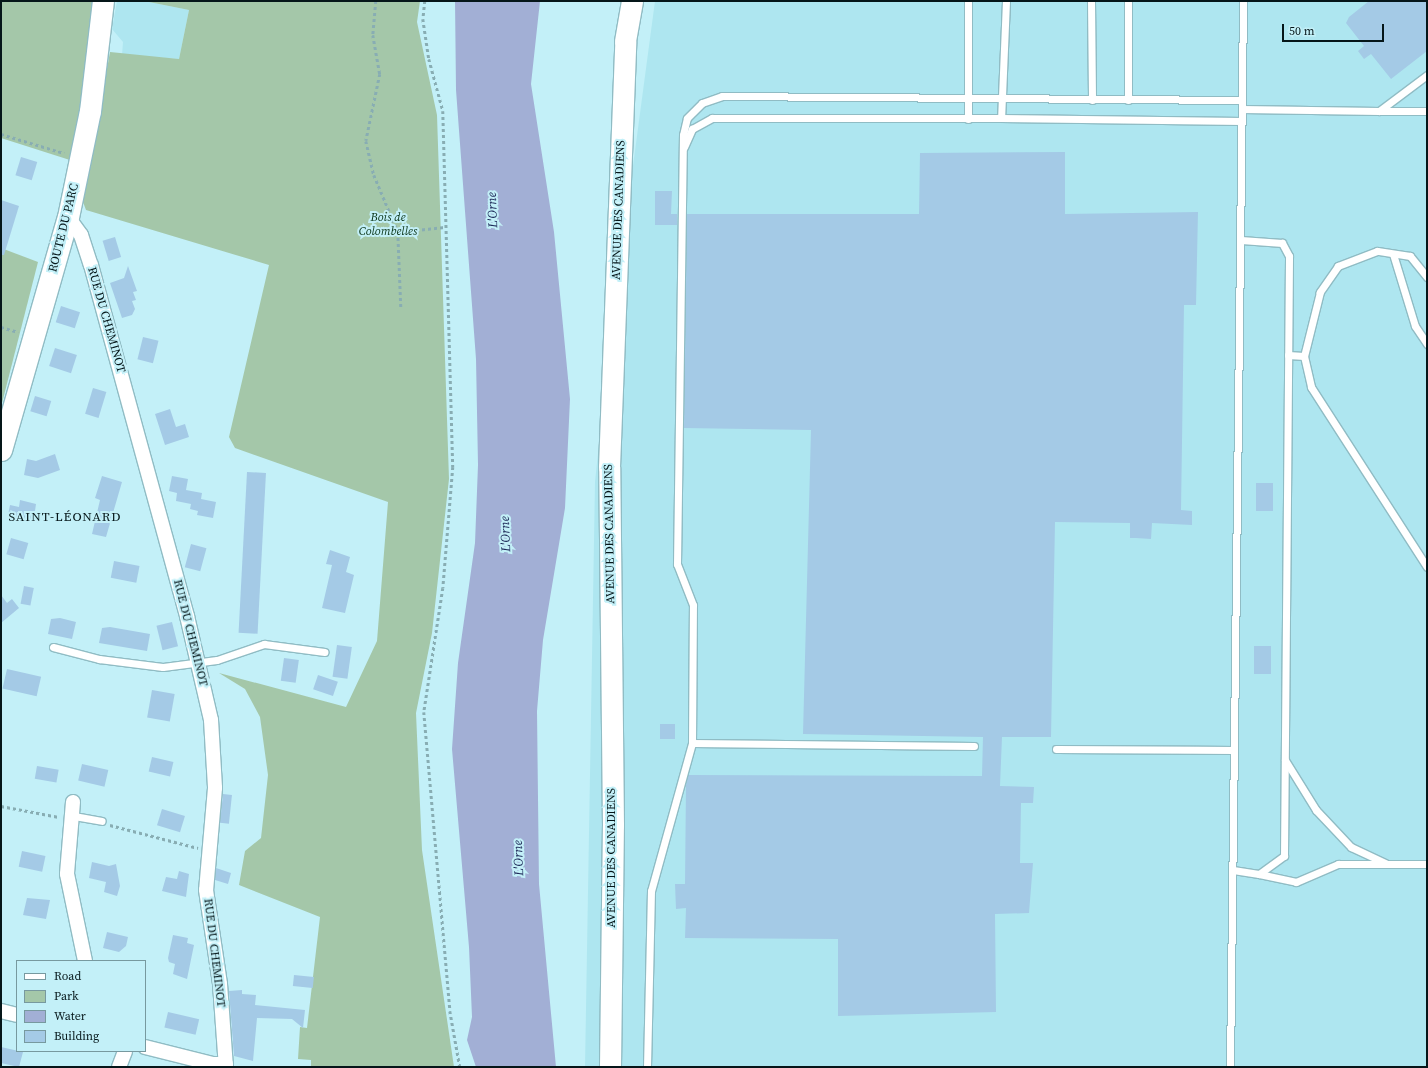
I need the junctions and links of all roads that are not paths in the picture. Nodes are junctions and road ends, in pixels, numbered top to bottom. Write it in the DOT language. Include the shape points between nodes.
graph roads {
  1 [pos="103,1"];
  2 [pos="632,1"];
  3 [pos="968,1"];
  4 [pos="1006,1"];
  5 [pos="1091,1"];
  6 [pos="1128,1"];
  7 [pos="1243,1"];
  8 [pos="1427,75"];
  9 [pos="968,100"];
  10 [pos="1001,100"];
  11 [pos="1092,100"];
  12 [pos="1128,100"];
  13 [pos="1242,100"];
  14 [pos="1242,109"];
  15 [pos="1379,111"];
  16 [pos="1427,111"];
  17 [pos="1001,118"];
  18 [pos="968,119"];
  19 [pos="1242,121"];
  20 [pos="683,150"];
  21 [pos="68,217"];
  22 [pos="1241,240"];
  23 [pos="1394,254"];
  24 [pos="1427,277"];
  25 [pos="1427,344"];
  26 [pos="1288,355"];
  27 [pos="1304,356"];
  28 [pos="1,450"];
  29 [pos="1427,567"];
  30 [pos="53,648"];
  31 [pos="324,652"];
  32 [pos="197,665"];
  33 [pos="692,743"];
  34 [pos="974,746"];
  35 [pos="1056,749"];
  36 [pos="1234,750"];
  37 [pos="1285,759"];
  38 [pos="74,809"];
  39 [pos="102,821"];
  40 [pos="1387,864"];
  41 [pos="1427,864"];
  42 [pos="1233,870"];
  43 [pos="1259,874"];
  44 [pos="85,960"];
  45 [pos="1,1011"];
  46 [pos="16,1015"];
  47 [pos="146,1047"];
  48 [pos="125,1052"];
  49 [pos="226,1065"];
  50 [pos="119,1067"];
  51 [pos="610,1067"];
  52 [pos="647,1067"];
  53 [pos="1230,1067"];
  1 -- 21 [label="street, ROUTE DU PARC" via="82,158"];
  2 -- 51 [label="street, AVENUE DES CANADIENS" via="625,41 609,467 613,825"];
  3 -- 9 [label="lane"];
  4 -- 10 [label="lane"];
  5 -- 11 [label="lane"];
  6 -- 12 [label="lane"];
  7 -- 13 [label="lane"];
  8 -- 15 [label="lane"];
  9 -- 10 [label="lane"];
  9 -- 18 [label="lane"];
  9 -- 20 [label="lane" via="722,96 711,98 692,110 685,126"];
  10 -- 11 [label="lane"];
  10 -- 17 [label="lane"];
  11 -- 12 [label="lane"];
  12 -- 13 [label="lane"];
  13 -- 14 [label="lane"];
  14 -- 15 [label="lane"];
  14 -- 19 [label="lane"];
  15 -- 16 [label="lane"];
  17 -- 18 [label="lane"];
  17 -- 19 [label="lane"];
  18 -- 20 [label="lane" via="712,118 692,129"];
  19 -- 22 [label="lane"];
  20 -- 33 [label="lane" via="677,564 692,605"];
  21 -- 28 [label="street, ROUTE DU PARC"];
  21 -- 32 [label="street, RUE DU CHEMINOT" via="81,235 93,273 187,616"];
  22 -- 26 [label="lane" via="1282,243 1289,256"];
  22 -- 36 [label="lane"];
  23 -- 24 [label="lane" via="1410,256"];
  23 -- 25 [label="lane" via="1415,326"];
  23 -- 27 [label="lane" via="1376,251 1338,266 1320,292"];
  26 -- 27 [label="lane"];
  26 -- 37 [label="lane"];
  27 -- 29 [label="lane" via="1310,387"];
  30 -- 32 [label="lane" via="99,659 163,667"];
  31 -- 32 [label="lane" via="264,644"];
  32 -- 49 [label="street, RUE DU CHEMINOT" via="214,744 215,788 206,890 220,984"];
  33 -- 34 [label="lane"];
  33 -- 52 [label="lane" via="651,891"];
  35 -- 36 [label="lane"];
  36 -- 42 [label="lane"];
  37 -- 40 [label="lane" via="1316,810 1351,847"];
  37 -- 43 [label="lane" via="1284,856"];
  38 -- 39 [label="lane"];
  38 -- 44 [label="street" via="67,874"];
  40 -- 41 [label="lane"];
  40 -- 43 [label="lane" via="1338,864 1296,882"];
  42 -- 43 [label="lane"];
  42 -- 53 [label="lane"];
  45 -- 46 [label="street"];
  47 -- 49 [label="street"];
  48 -- 50 [label="street"];
}
